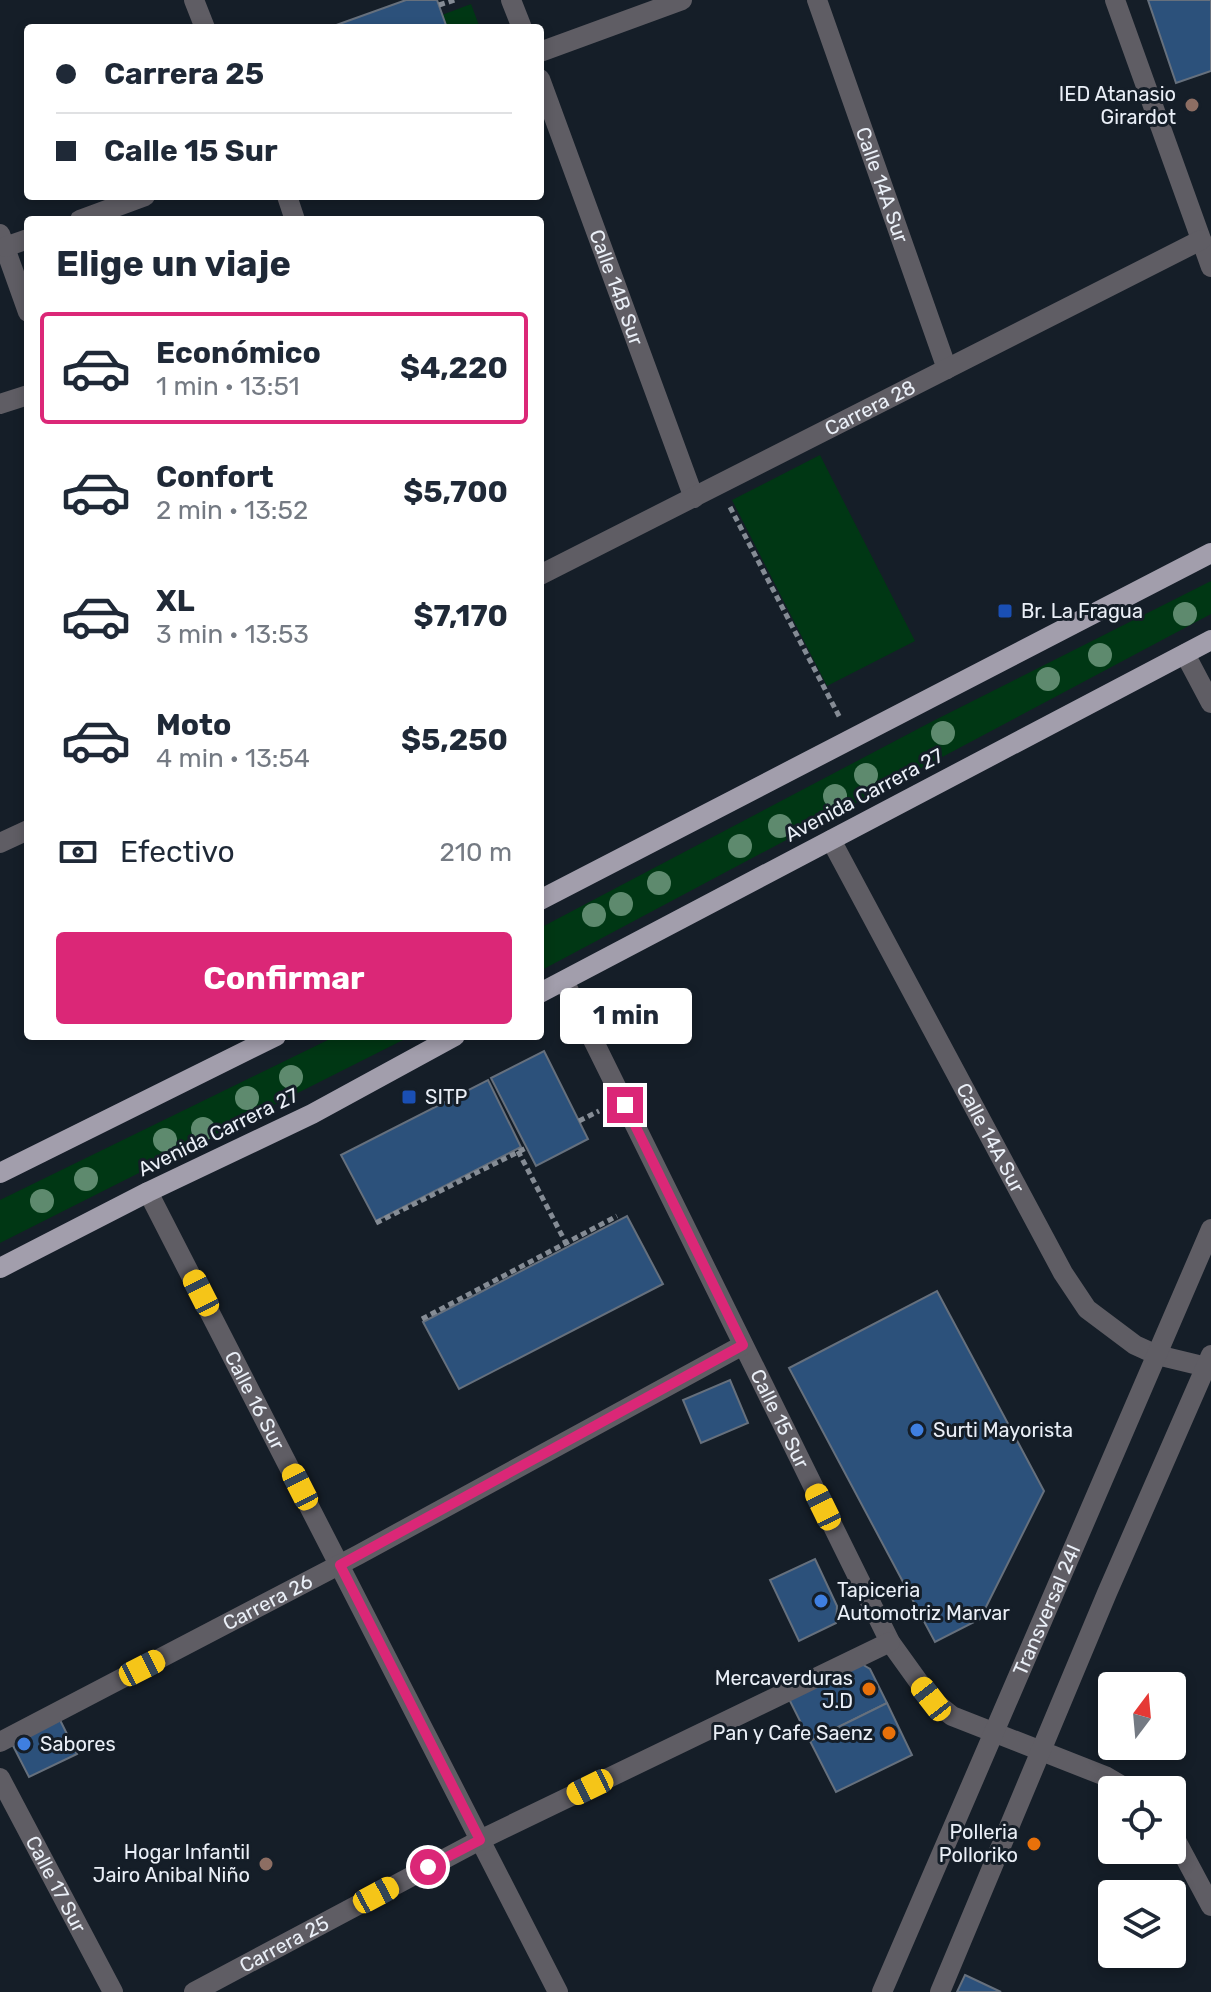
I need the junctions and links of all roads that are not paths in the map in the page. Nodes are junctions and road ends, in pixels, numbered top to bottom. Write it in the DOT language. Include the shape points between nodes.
graph roads {
  1 [pos="194,0"];
  2 [pos="511,0"];
  3 [pos="682,0"];
  4 [pos="817,0"];
  5 [pos="1115,0"];
  6 [pos="203,24"];
  7 [pos="520,24"];
  8 [pos="544,51"];
  9 [pos="544,90"];
  10 [pos="134,200"];
  11 [pos="91,216"];
  12 [pos="24,239"];
  13 [pos="1201,240"];
  14 [pos="2,241"];
  15 [pos="1211,267"];
  16 [pos="24,301"];
  17 [pos="947,369"];
  18 [pos="24,396"];
  19 [pos="0,404"];
  20 [pos="694,498"];
  21 [pos="1211,553"];
  22 [pos="544,573"];
  23 [pos="1211,640"];
  24 [pos="1185,654"];
  25 [pos="1211,703"];
  26 [pos="24,832"];
  27 [pos="831,840"];
  28 [pos="0,843"];
  29 [pos="544,894"];
  30 [pos="564,981"];
  31 [pos="544,991"];
  32 [pos="268,1040"];
  33 [pos="448,1040"];
  34 [pos="0,1173"];
  35 [pos="148,1192"];
  36 [pos="1211,1229"];
  37 [pos="0,1268"];
  38 [pos="743,1345"];
  39 [pos="1157,1355"];
  40 [pos="1209,1363"];
  41 [pos="340,1565"];
  42 [pos="890,1642"];
  43 [pos="993,1733"];
  44 [pos="0,1742"];
  45 [pos="1041,1752"];
  46 [pos="1105,1776"];
  47 [pos="0,1778"];
  48 [pos="480,1840"];
  49 [pos="1186,1859"];
  50 [pos="1211,1906"];
  51 [pos="113,1992"];
  52 [pos="194,1992"];
  53 [pos="558,1992"];
  54 [pos="882,1992"];
  55 [pos="940,1992"];
  1 -- 6 [label="street"];
  2 -- 7 [label="street"];
  3 -- 8 [label="street"];
  4 -- 17 [label="street, Calle 14A Sur"];
  5 -- 13 [label="street"];
  9 -- 20 [label="street, Calle 14B Sur"];
  10 -- 11 [label="street"];
  12 -- 14 [label="street"];
  13 -- 15 [label="street"];
  13 -- 17 [label="street, Carrera 28"];
  14 -- 16 [label="street"];
  17 -- 20 [label="street, Carrera 28"];
  18 -- 19 [label="street"];
  20 -- 22 [label="street, Carrera 28"];
  21 -- 29 [label="main road"];
  23 -- 24 [label="main road, Avenida Carrera 27"];
  24 -- 25 [label="street"];
  24 -- 27 [label="main road, Avenida Carrera 27"];
  26 -- 28 [label="street"];
  27 -- 30 [label="main road, Avenida Carrera 27"];
  27 -- 39 [label="street, Calle 14A Sur" via="1063,1273 1087,1309"];
  30 -- 31 [label="main road, Avenida Carrera 27"];
  30 -- 38 [label="street, Calle 15 Sur"];
  32 -- 34 [label="main road"];
  33 -- 35 [label="main road, Avenida Carrera 27" via="312,1114"];
  35 -- 37 [label="main road, Avenida Carrera 27"];
  35 -- 41 [label="street, Calle 16 Sur"];
  36 -- 39 [label="street, Transversal 24I"];
  38 -- 41 [label="street, Carrera 26"];
  38 -- 42 [label="street, Calle 15 Sur"];
  39 -- 40 [label="street, Calle 14A Sur"];
  39 -- 43 [label="street, Transversal 24I"];
  40 -- 45 [label="street"];
  41 -- 44 [label="street, Carrera 26"];
  41 -- 48 [label="street, Calle 16 Sur"];
  42 -- 43 [label="street, Calle 15 Sur" via="931,1699 952,1716"];
  42 -- 48 [label="street, Carrera 25"];
  43 -- 45 [label="street, Calle 15 Sur"];
  43 -- 54 [label="street, Transversal 24I"];
  45 -- 46 [label="street, Calle 15 Sur"];
  45 -- 55 [label="street"];
  47 -- 51 [label="street, Calle 17 Sur"];
  48 -- 52 [label="street, Carrera 25"];
  48 -- 53 [label="street, Calle 16 Sur"];
  49 -- 50 [label="street"];
}
